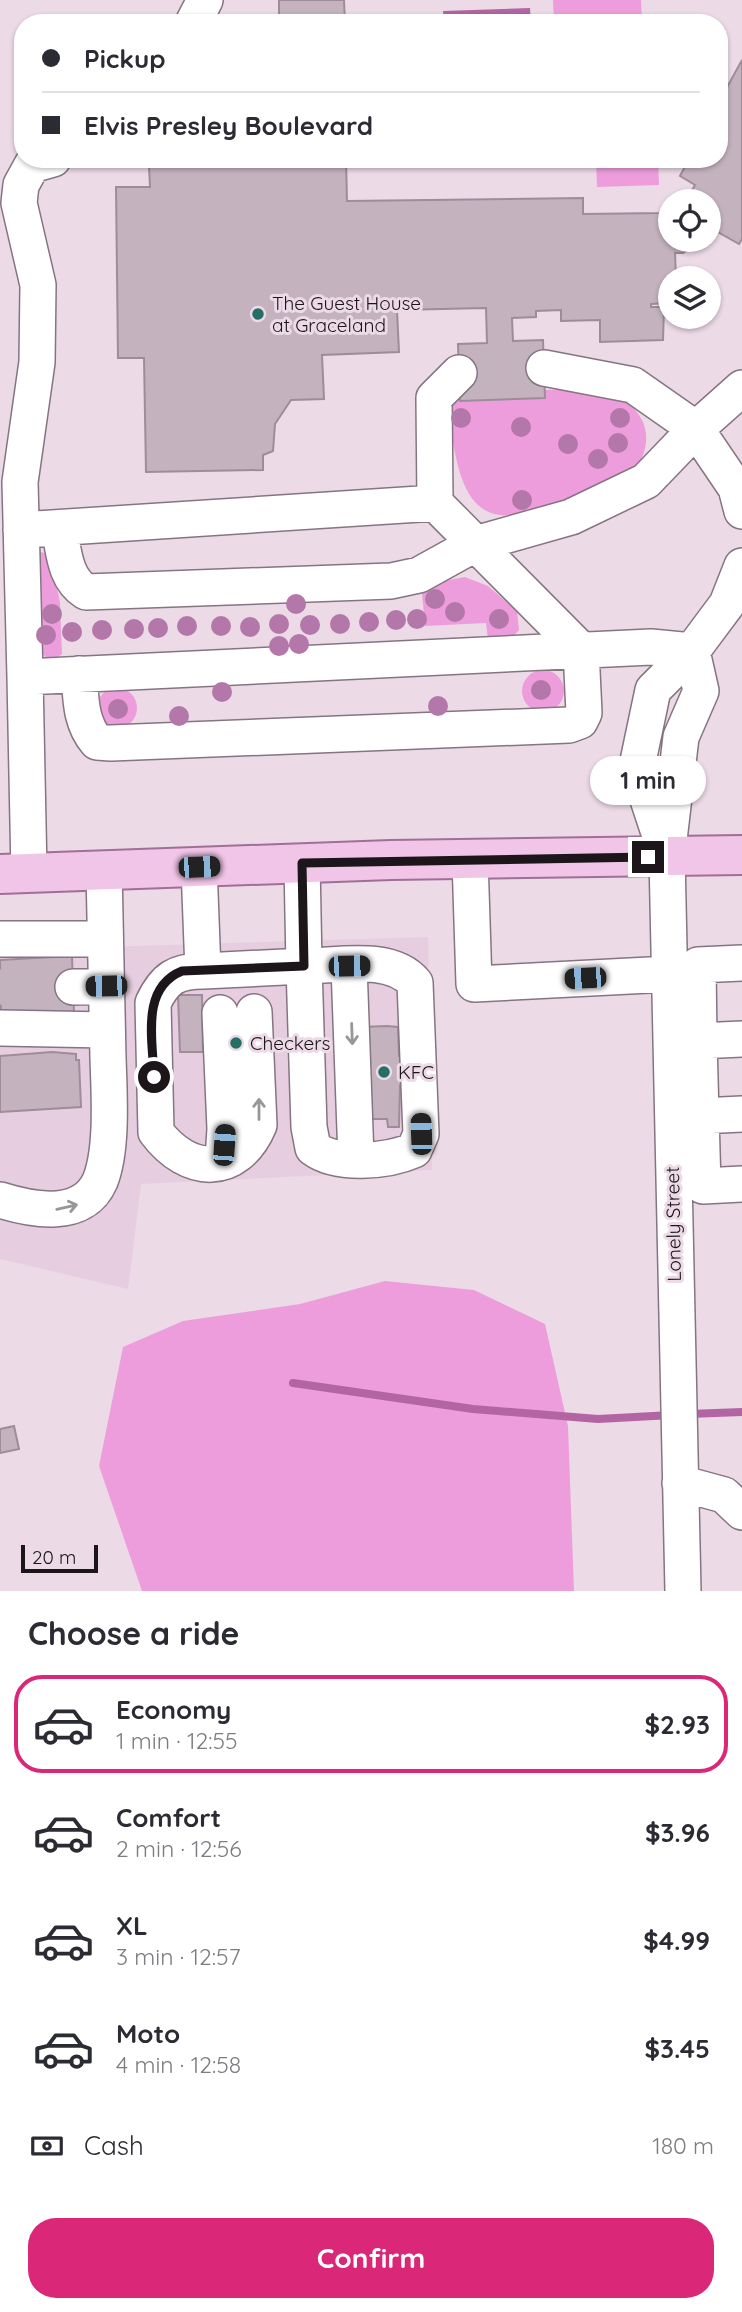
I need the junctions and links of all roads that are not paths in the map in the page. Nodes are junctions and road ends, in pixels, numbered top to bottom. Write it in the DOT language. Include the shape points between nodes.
graph roads {
  1 [pos="30,168"];
  2 [pos="544,368"];
  3 [pos="460,373"];
  4 [pos="742,388"];
  5 [pos="696,429"];
  6 [pos="435,503"];
  7 [pos="742,510"];
  8 [pos="60,528"];
  9 [pos="21,530"];
  10 [pos="475,544"];
  11 [pos="742,566"];
  12 [pos="581,650"];
  13 [pos="692,652"];
  14 [pos="79,674"];
  15 [pos="25,677"];
  16 [pos="742,855"];
  17 [pos="667,857"];
  18 [pos="470,859"];
  19 [pos="302,863"];
  20 [pos="199,867"];
  21 [pos="104,870"];
  22 [pos="15,874"];
  23 [pos="0,939"];
  24 [pos="105,939"];
  25 [pos="742,963"];
  26 [pos="304,966"];
  27 [pos="349,966"];
  28 [pos="669,974"];
  29 [pos="215,988"];
  30 [pos="253,993"];
  31 [pos="0,1028"];
  32 [pos="107,1030"];
  33 [pos="742,1039"];
  34 [pos="699,1041"];
  35 [pos="742,1114"];
  36 [pos="701,1116"];
  37 [pos="356,1158"];
  38 [pos="223,1160"];
  39 [pos="742,1184"];
  40 [pos="688,1189"];
  41 [pos="0,1200"];
  42 [pos="680,1483"];
  43 [pos="742,1513"];
  44 [pos="683,1591"];
  1 -- 9 [label="street" via="21,185 19,203 38,285 37,362 20,482"];
  2 -- 5 [label="street" via="633,385"];
  3 -- 6 [label="street" via="434,398"];
  4 -- 5 [label="street"];
  5 -- 7 [label="street" via="736,488"];
  5 -- 10 [label="street" via="646,481 571,517"];
  6 -- 8 [label="street"];
  6 -- 10 [label="street"];
  8 -- 9 [label="street"];
  8 -- 10 [label="street" via="67,570 77,587 86,592 391,581 419,575"];
  9 -- 15 [label="street"];
  10 -- 12 [label="street"];
  11 -- 13 [label="street, Lonely Street" via="727,604"];
  12 -- 13 [label="street" via="651,647"];
  12 -- 14 [label="street"];
  12 -- 14 [label="street" via="584,713 580,721 555,726 97,742 82,714"];
  13 -- 17 [label="street, Lonely Street" via="653,690 637,766"];
  14 -- 15 [label="street"];
  15 -- 22 [label="street"];
  16 -- 17 [label="main road"];
  17 -- 18 [label="main road"];
  17 -- 28 [label="street, Lonely Street"];
  18 -- 19 [label="main road"];
  18 -- 28 [label="street" via="474,984"];
  19 -- 20 [label="main road"];
  19 -- 26 [label="street"];
  20 -- 21 [label="main road"];
  20 -- 29 [label="street"];
  21 -- 22 [label="main road"];
  21 -- 24 [label="street"];
  23 -- 24 [label="street"];
  24 -- 32 [label="street" via="90,986"];
  25 -- 34 [label="street" via="698,965"];
  26 -- 27 [label="street"];
  26 -- 30 [label="street"];
  26 -- 37 [label="street" via="313,1148 325,1157"];
  27 -- 37 [label="street, one-way"];
  27 -- 37 [label="street" via="387,965 405,971 415,983 421,1134 414,1150 399,1157"];
  28 -- 40 [label="street, Lonely Street"];
  29 -- 30 [label="street"];
  29 -- 38 [label="street"];
  29 -- 38 [label="street" via="182,971 172,975 153,1003 156,1132 192,1164"];
  38 -- 30 [label="street, one-way" via="252,1141 259,1125"];
  31 -- 32 [label="street"];
  41 -- 32 [label="street, one-way" via="28,1209 56,1210 80,1203 100,1182 110,1124"];
  33 -- 34 [label="street"];
  34 -- 36 [label="street"];
  35 -- 36 [label="street"];
  36 -- 40 [label="street"];
  39 -- 40 [label="street"];
  40 -- 42 [label="street, Lonely Street" via="677,1380"];
  42 -- 43 [label="street" via="724,1495"];
  42 -- 44 [label="street, Lonely Street"];
}
